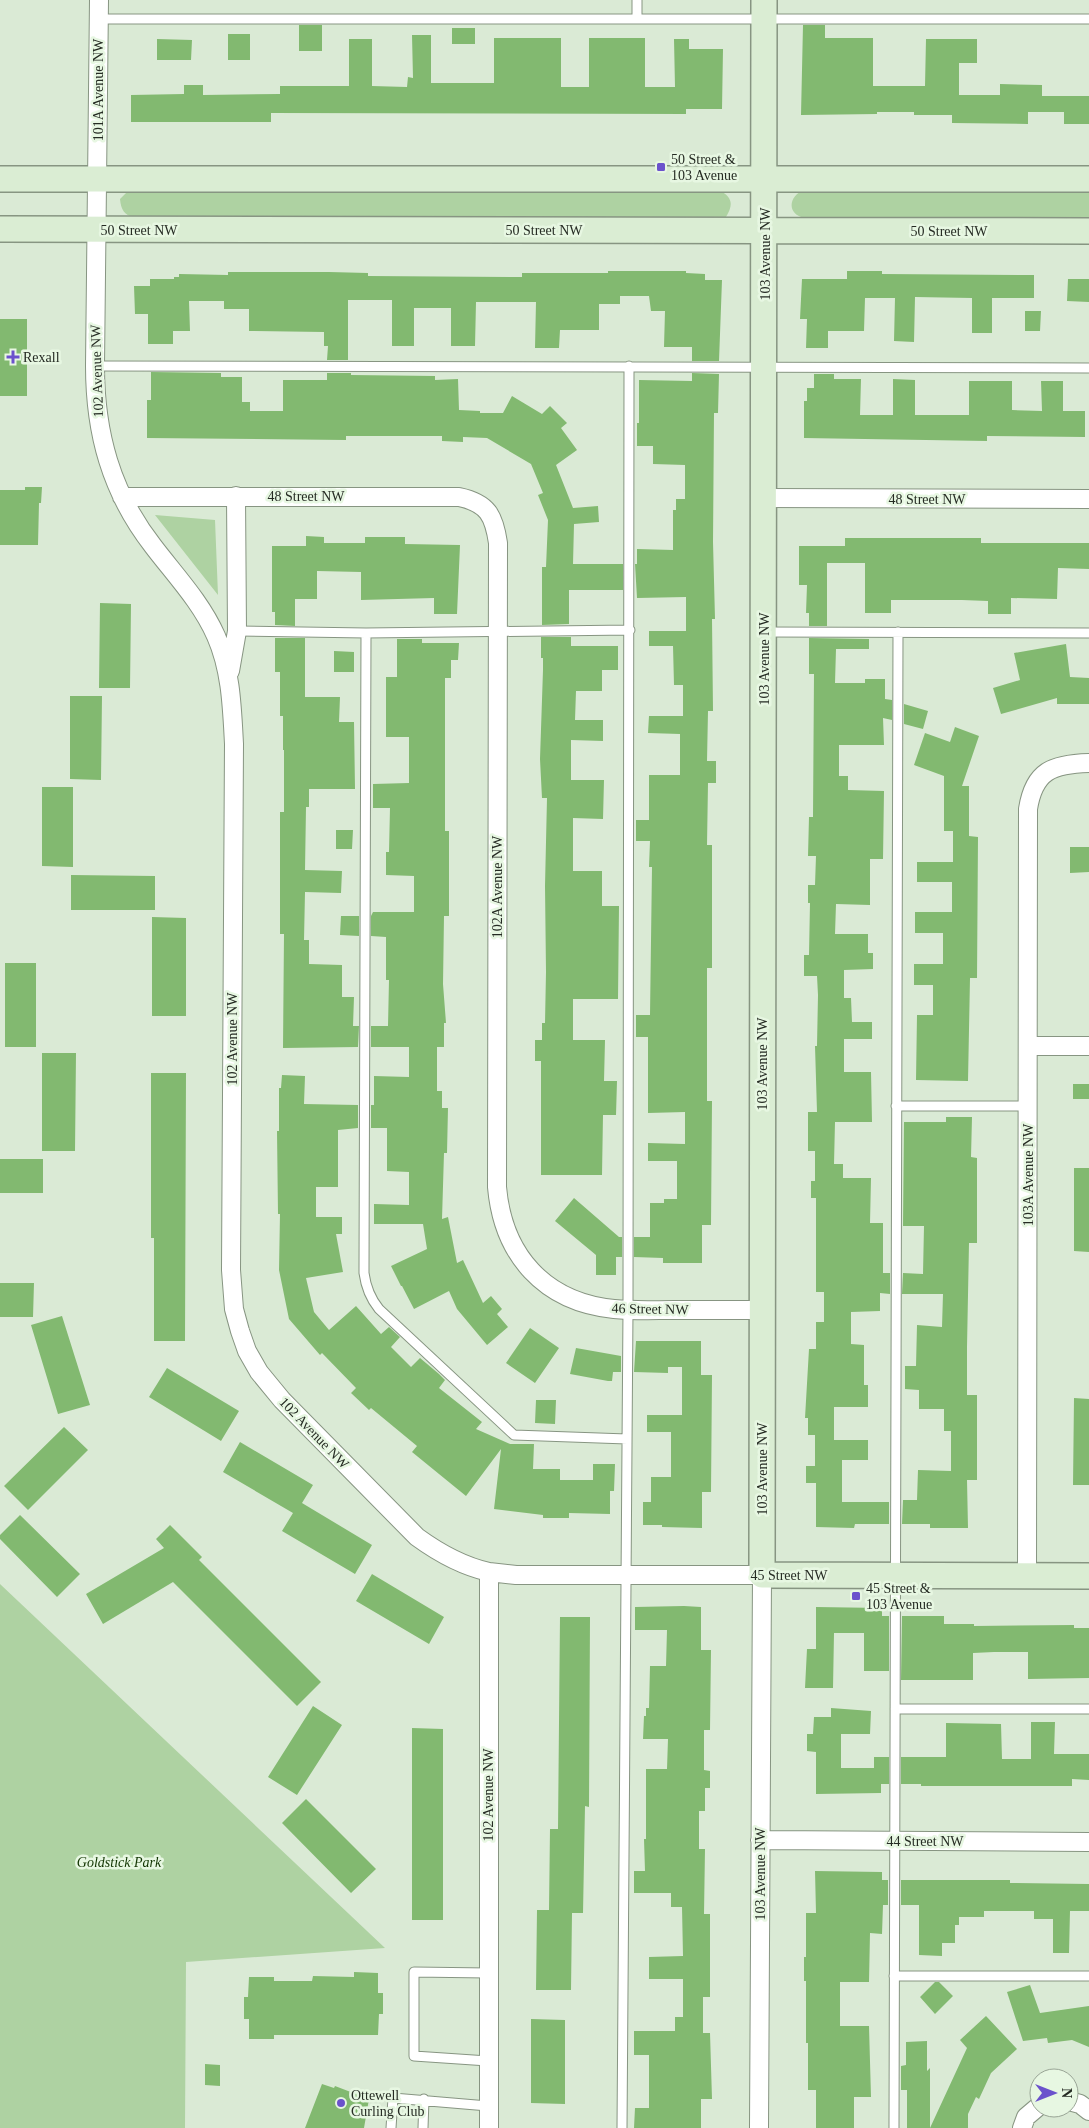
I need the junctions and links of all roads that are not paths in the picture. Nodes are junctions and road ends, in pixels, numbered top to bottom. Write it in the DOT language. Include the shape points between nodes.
graph roads {
  1 [pos="98,0"];
  2 [pos="637,0"];
  3 [pos="764,9"];
  4 [pos="637,18"];
  5 [pos="98,19"];
  6 [pos="1089,19"];
  7 [pos="765,178"];
  8 [pos="0,179"];
  9 [pos="1089,179"];
  10 [pos="98,180"];
  11 [pos="0,229"];
  12 [pos="96,230"];
  13 [pos="765,231"];
  14 [pos="1089,231"];
  15 [pos="95,366"];
  16 [pos="629,366"];
  17 [pos="764,366"];
  18 [pos="1089,368"];
  19 [pos="236,496"];
  20 [pos="122,497"];
  21 [pos="764,498"];
  22 [pos="1089,499"];
  23 [pos="486,509"];
  24 [pos="630,630"];
  25 [pos="498,631"];
  26 [pos="237,632"];
  27 [pos="764,632"];
  28 [pos="898,632"];
  29 [pos="366,633"];
  30 [pos="1089,633"];
  31 [pos="229,676"];
  32 [pos="1089,763"];
  33 [pos="1029,1046"];
  34 [pos="1089,1046"];
  35 [pos="896,1106"];
  36 [pos="1028,1106"];
  37 [pos="523,1262"];
  38 [pos="628,1310"];
  39 [pos="762,1310"];
  40 [pos="627,1439"];
  41 [pos="489,1572"];
  42 [pos="627,1575"];
  43 [pos="762,1575"];
  44 [pos="895,1575"];
  45 [pos="1027,1576"];
  46 [pos="1089,1576"];
  47 [pos="1089,1709"];
  48 [pos="895,1710"];
  49 [pos="760,1840"];
  50 [pos="895,1841"];
  51 [pos="1089,1842"];
  52 [pos="488,1973"];
  53 [pos="894,1976"];
  54 [pos="1089,1976"];
  55 [pos="488,2061"];
  56 [pos="424,2099"];
  57 [pos="488,2106"];
  58 [pos="1029,2114"];
  59 [pos="391,2128"];
  60 [pos="423,2128"];
  61 [pos="489,2128"];
  62 [pos="622,2128"];
  63 [pos="759,2128"];
  64 [pos="894,2128"];
  65 [pos="1022,2128"];
  1 -- 5 [label="street, 101A Avenue NW"];
  2 -- 4 [label="lane"];
  3 -- 4 [label="lane"];
  3 -- 6 [label="lane"];
  3 -- 7 [label="main road, 103 Avenue NW"];
  4 -- 5 [label="lane"];
  5 -- 10 [label="street, 101A Avenue NW"];
  7 -- 9 [label="main road"];
  7 -- 10 [label="main road"];
  7 -- 13 [label="main road, 103 Avenue NW"];
  8 -- 10 [label="main road"];
  10 -- 12 [label="street, 102 Avenue NW"];
  11 -- 12 [label="main road, 50 Street NW"];
  12 -- 13 [label="main road, 50 Street NW"];
  12 -- 15 [label="street, 102 Avenue NW"];
  13 -- 14 [label="main road, 50 Street NW"];
  13 -- 17 [label="main road, 103 Avenue NW"];
  15 -- 16 [label="lane"];
  15 -- 20 [label="street, 102 Avenue NW" via="101,441"];
  16 -- 17 [label="lane"];
  16 -- 24 [label="lane"];
  17 -- 18 [label="lane"];
  17 -- 21 [label="main road, 103 Avenue NW"];
  19 -- 20 [label="street, 48 Street NW"];
  19 -- 23 [label="street, 48 Street NW" via="459,497 472,500"];
  19 -- 26 [label="street, 102 Avenue NW"];
  20 -- 31 [label="street, 102 Avenue NW" via="143,533 204,614 223,653"];
  21 -- 22 [label="street, 48 Street NW"];
  21 -- 27 [label="main road, 103 Avenue NW"];
  23 -- 25 [label="street, 102A Avenue NW" via="494,523 498,543"];
  24 -- 25 [label="lane"];
  24 -- 38 [label="lane"];
  25 -- 29 [label="lane"];
  25 -- 37 [label="street, 102A Avenue NW" via="497,1187 504,1228"];
  26 -- 29 [label="lane"];
  26 -- 31 [label="street, 102 Avenue NW"];
  27 -- 28 [label="lane"];
  27 -- 39 [label="main road, 103 Avenue NW"];
  28 -- 30 [label="lane"];
  28 -- 35 [label="lane"];
  29 -- 40 [label="lane" via="365,1285 379,1309 514,1435"];
  31 -- 41 [label="street, 102 Avenue NW" via="234,744 231,1270 234,1309 240,1331 247,1352 270,1387 405,1527 444,1555"];
  32 -- 33 [label="street, 103A Avenue NW" via="1059,766 1041,777 1034,786 1028,809"];
  33 -- 34 [label="street"];
  33 -- 36 [label="street, 103A Avenue NW"];
  35 -- 36 [label="lane"];
  35 -- 44 [label="lane"];
  36 -- 45 [label="street, 103A Avenue NW"];
  37 -- 38 [label="street, 46 Street NW" via="552,1289 566,1297 600,1307"];
  38 -- 39 [label="street, 46 Street NW"];
  38 -- 40 [label="lane"];
  39 -- 43 [label="main road, 103 Avenue NW"];
  40 -- 42 [label="lane"];
  41 -- 42 [label="street, 45 Street NW"];
  41 -- 52 [label="street, 102 Avenue NW"];
  42 -- 43 [label="street, 45 Street NW"];
  42 -- 62 [label="lane"];
  43 -- 44 [label="main road, 45 Street NW"];
  43 -- 49 [label="street, 103 Avenue NW"];
  44 -- 45 [label="main road, 45 Street NW"];
  44 -- 48 [label="lane"];
  45 -- 46 [label="main road, 45 Street NW"];
  47 -- 48 [label="lane"];
  48 -- 50 [label="lane"];
  49 -- 50 [label="street, 44 Street NW"];
  49 -- 63 [label="street, 103 Avenue NW"];
  50 -- 51 [label="street, 44 Street NW"];
  50 -- 53 [label="lane"];
  52 -- 55 [label="street, 102 Avenue NW"];
  52 -- 55 [label="lane" via="414,1972 414,2056"];
  53 -- 54 [label="lane"];
  53 -- 64 [label="lane"];
  55 -- 57 [label="street, 102 Avenue NW"];
  56 -- 57 [label="lane"];
  56 -- 59 [label="lane" via="392,2098"];
  56 -- 60 [label="lane"];
  57 -- 61 [label="street, 102 Avenue NW"];
  58 -- 65 [label="street"];
}
